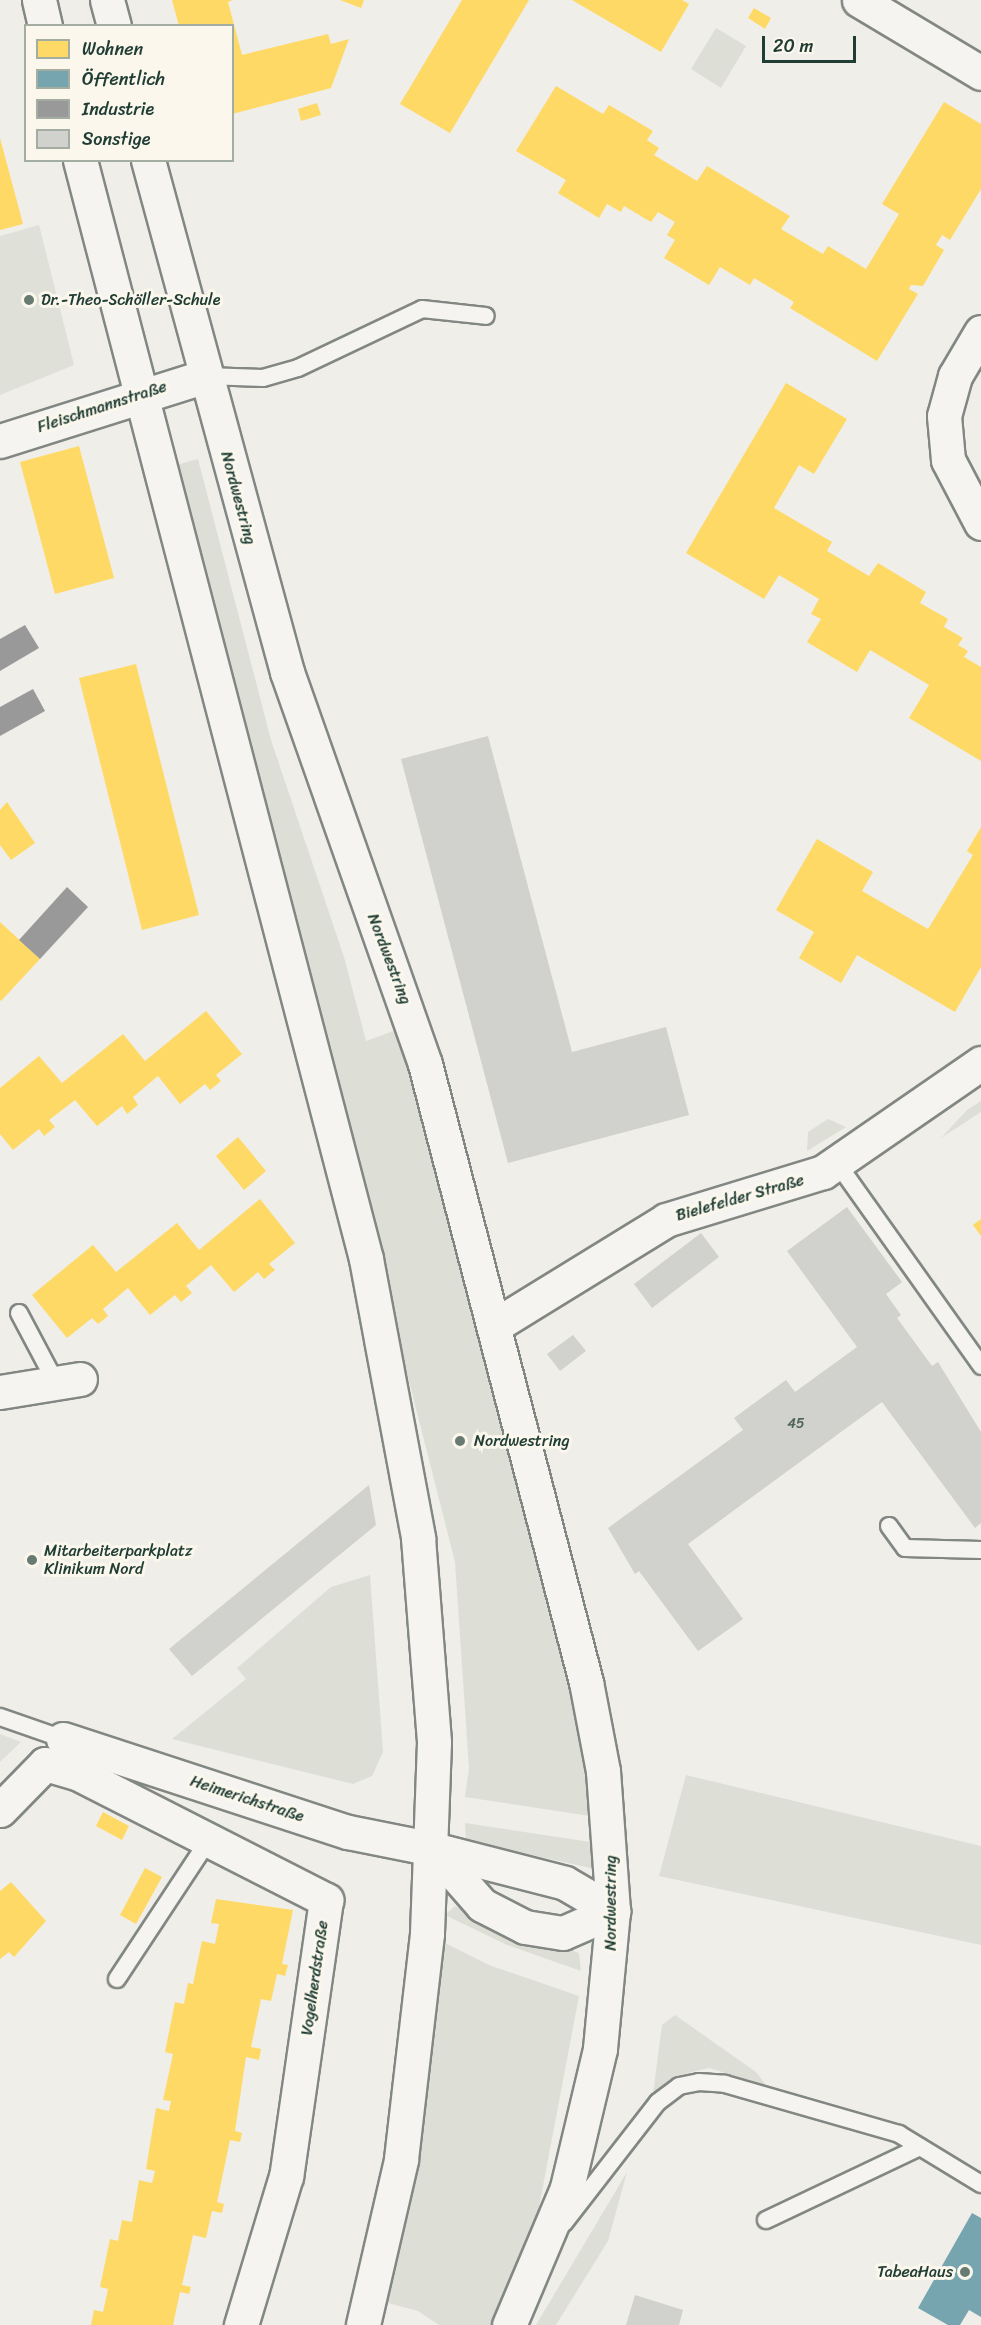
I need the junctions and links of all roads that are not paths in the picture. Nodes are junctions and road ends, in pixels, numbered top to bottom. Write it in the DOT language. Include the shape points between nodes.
graph roads {
  1 [pos="39,0"];
  2 [pos="107,0"];
  3 [pos="859,0"];
  4 [pos="45,24"];
  5 [pos="113,24"];
  6 [pos="981,73"];
  7 [pos="81,162"];
  8 [pos="149,162"];
  9 [pos="486,316"];
  10 [pos="981,332"];
  11 [pos="206,376"];
  12 [pos="141,393"];
  13 [pos="0,441"];
  14 [pos="981,523"];
  15 [pos="981,1063"];
  16 [pos="837,1163"];
  17 [pos="19,1313"];
  18 [pos="494,1326"];
  19 [pos="981,1366"];
  20 [pos="68,1381"];
  21 [pos="0,1392"];
  22 [pos="889,1526"];
  23 [pos="981,1550"];
  24 [pos="0,1717"];
  25 [pos="54,1752"];
  26 [pos="0,1810"];
  27 [pos="210,1838"];
  28 [pos="433,1849"];
  29 [pos="612,1911"];
  30 [pos="117,1979"];
  31 [pos="920,2147"];
  32 [pos="981,2184"];
  33 [pos="766,2220"];
  34 [pos="547,2243"];
  35 [pos="241,2325"];
  36 [pos="363,2325"];
  37 [pos="509,2325"];
  1 -- 4 [label="main road"];
  2 -- 5 [label="main road"];
  3 -- 6 [label="main road"];
  7 -- 12 [label="main road"];
  8 -- 11 [label="main road, Nordwestring"];
  9 -- 11 [label="lane" via="422,309 298,368 263,378"];
  10 -- 14 [label="main road" via="955,376 944,416 948,460"];
  11 -- 12 [label="main road, Fleischmannstraße"];
  11 -- 18 [label="main road, Nordwestring" via="287,672 415,1028"];
  12 -- 13 [label="main road, Fleischmannstraße"];
  12 -- 28 [label="main road" via="392,1378 425,1595 433,1704"];
  15 -- 16 [label="main road, Bielefelder Straße"];
  16 -- 18 [label="main road, Bielefelder Straße" via="795,1184 690,1211 646,1229"];
  16 -- 19 [label="lane"];
  17 -- 20 [label="lane"];
  18 -- 29 [label="main road, Nordwestring" via="588,1693 607,1796"];
  20 -- 21 [label="main road"];
  22 -- 23 [label="lane" via="905,1548 975,1554"];
  24 -- 25 [label="lane"];
  25 -- 26 [label="main road"];
  25 -- 27 [label="main road, Vogelherdstraße"];
  25 -- 28 [label="main road, Heimerichstraße" via="348,1832"];
  27 -- 30 [label="lane"];
  27 -- 35 [label="main road, Vogelherdstraße" via="326,1900 286,2176"];
  28 -- 29 [label="main road, Heimerichstraße" via="565,1883"];
  28 -- 29 [label="main road" via="482,1905 525,1927 563,1933"];
  28 -- 36 [label="main road" via="401,2160"];
  29 -- 34 [label="main road, Nordwestring" via="607,2007 594,2084"];
  31 -- 32 [label="lane"];
  31 -- 33 [label="lane"];
  31 -- 34 [label="lane" via="899,2134 725,2084 679,2086 658,2102"];
  34 -- 37 [label="main road, Nordwestring"];
}
